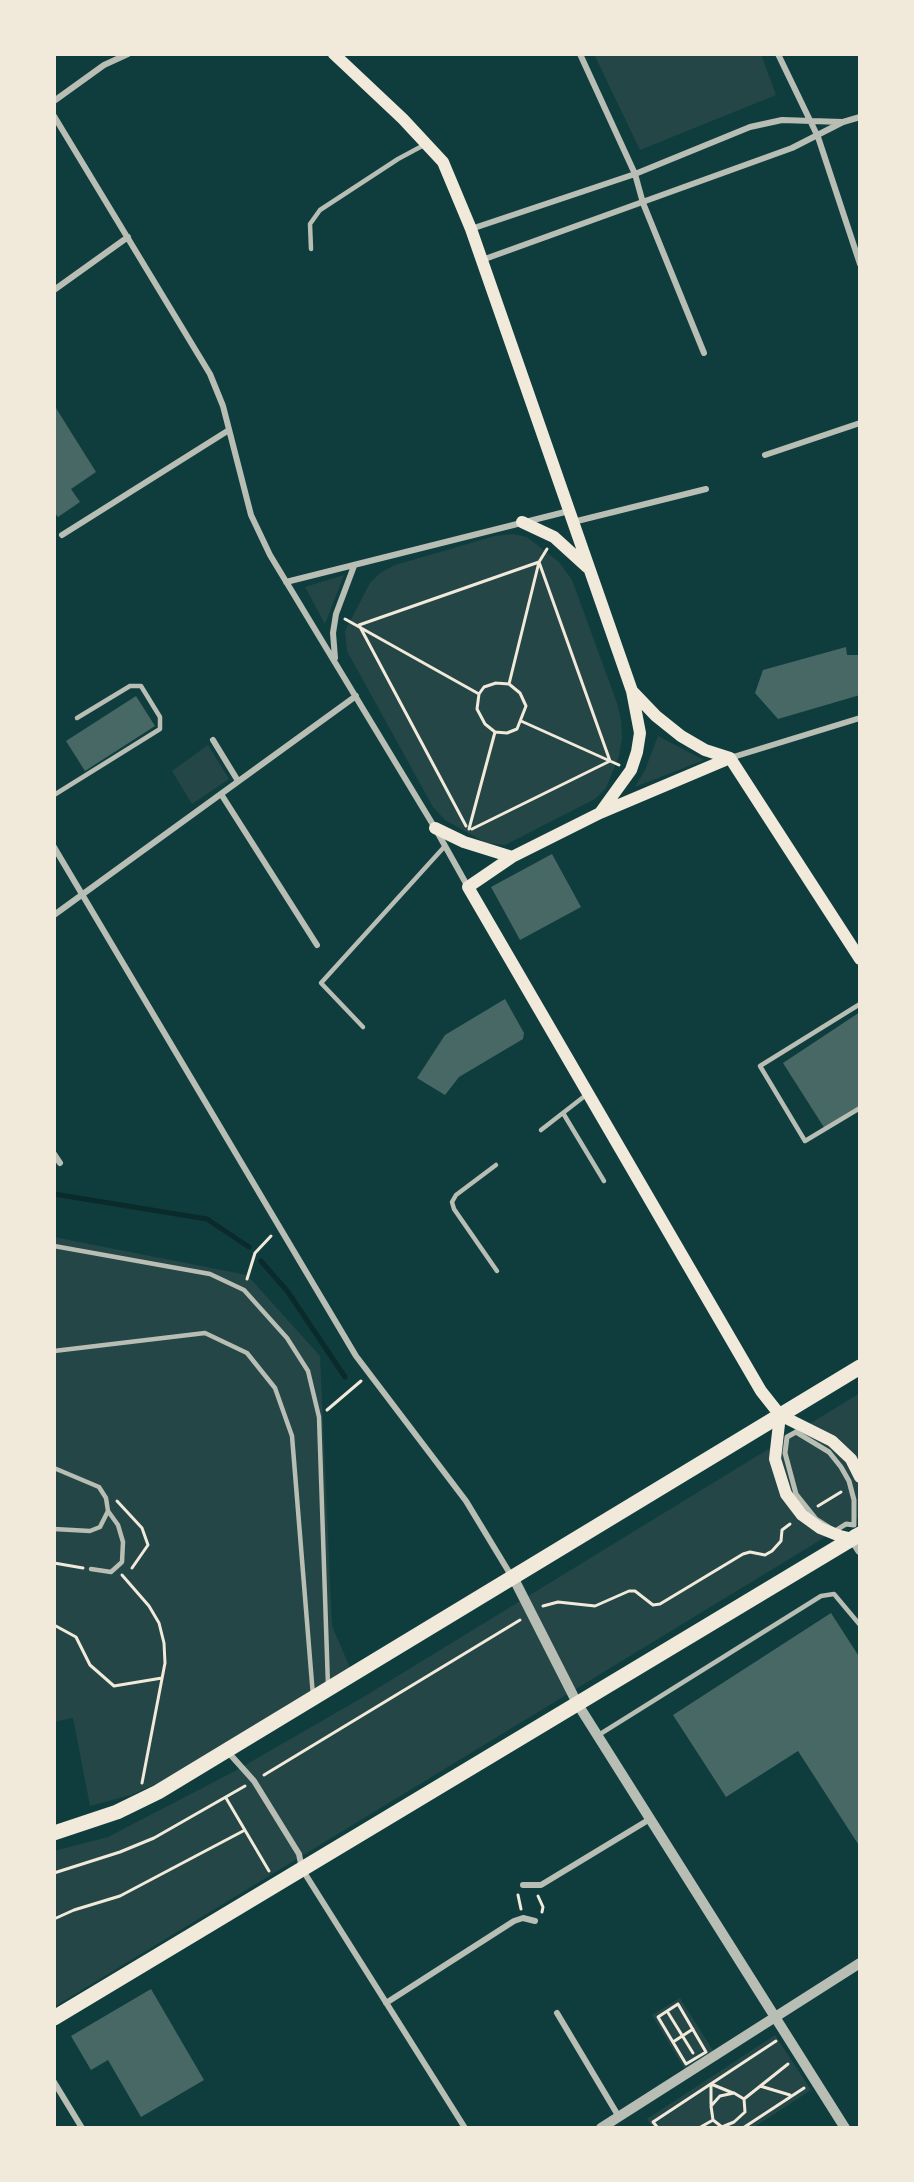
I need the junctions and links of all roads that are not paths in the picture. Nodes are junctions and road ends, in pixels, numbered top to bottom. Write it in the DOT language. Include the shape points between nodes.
graph roads {
  1 [pos="128,54"];
  2 [pos="333,54"];
  3 [pos="580,54"];
  4 [pos="778,54"];
  5 [pos="54,101"];
  6 [pos="54,116"];
  7 [pos="860,117"];
  8 [pos="810,121"];
  9 [pos="843,122"];
  10 [pos="818,137"];
  11 [pos="426,144"];
  12 [pos="635,174"];
  13 [pos="643,203"];
  14 [pos="471,229"];
  15 [pos="128,237"];
  16 [pos="311,249"];
  17 [pos="482,260"];
  18 [pos="860,264"];
  19 [pos="54,290"];
  20 [pos="704,353"];
  21 [pos="860,423"];
  22 [pos="229,430"];
  23 [pos="765,455"];
  24 [pos="706,489"];
  25 [pos="571,517"];
  26 [pos="522,522"];
  27 [pos="62,535"];
  28 [pos="354,566"];
  29 [pos="590,570"];
  30 [pos="286,582"];
  31 [pos="335,661"];
  32 [pos="632,691"];
  33 [pos="356,696"];
  34 [pos="78,718"];
  35 [pos="860,718"];
  36 [pos="213,740"];
  37 [pos="730,758"];
  38 [pos="238,781"];
  39 [pos="221,794"];
  40 [pos="54,795"];
  41 [pos="600,813"];
  42 [pos="435,828"];
  43 [pos="445,846"];
  44 [pos="54,847"];
  45 [pos="512,857"];
  46 [pos="468,887"];
  47 [pos="84,893"];
  48 [pos="54,915"];
  49 [pos="317,945"];
  50 [pos="860,959"];
  51 [pos="860,1004"];
  52 [pos="363,1027"];
  53 [pos="588,1094"];
  54 [pos="860,1108"];
  55 [pos="563,1113"];
  56 [pos="541,1130"];
  57 [pos="54,1154"];
  58 [pos="60,1163"];
  59 [pos="496,1165"];
  60 [pos="604,1181"];
  61 [pos="54,1246"];
  62 [pos="497,1270"];
  63 [pos="54,1351"];
  64 [pos="860,1367"];
  65 [pos="780,1415"];
  66 [pos="54,1468"];
  67 [pos="860,1477"];
  68 [pos="108,1511"];
  69 [pos="806,1513"];
  70 [pos="54,1528"];
  71 [pos="858,1538"];
  72 [pos="91,1569"];
  73 [pos="513,1577"];
  74 [pos="860,1625"];
  75 [pos="328,1689"];
  76 [pos="313,1698"];
  77 [pos="577,1703"];
  78 [pos="597,1736"];
  79 [pos="227,1750"];
  80 [pos="650,1819"];
  81 [pos="54,1833"];
  82 [pos="302,1869"];
  83 [pos="523,1885"];
  84 [pos="535,1921"];
  85 [pos="860,1963"];
  86 [pos="386,2003"];
  87 [pos="557,2013"];
  88 [pos="775,2017"];
  89 [pos="54,2018"];
  90 [pos="54,2082"];
  91 [pos="619,2116"];
  92 [pos="82,2128"];
  93 [pos="465,2128"];
  94 [pos="601,2128"];
  95 [pos="845,2128"];
  1 -- 5 [label="street" via="104,65"];
  2 -- 11 [label="main road"];
  3 -- 12 [label="street"];
  4 -- 8 [label="street"];
  6 -- 15 [label="street"];
  7 -- 9 [label="street"];
  8 -- 9 [label="street"];
  8 -- 10 [label="street"];
  8 -- 12 [label="street" via="782,120 750,127"];
  9 -- 10 [label="street"];
  10 -- 13 [label="street"];
  10 -- 18 [label="street"];
  11 -- 14 [label="main road" via="443,162"];
  11 -- 16 [label="lane" via="320,210 310,225"];
  12 -- 13 [label="street"];
  12 -- 14 [label="street"];
  13 -- 17 [label="street"];
  13 -- 20 [label="street"];
  14 -- 17 [label="main road"];
  15 -- 19 [label="street"];
  15 -- 22 [label="street" via="210,374"];
  17 -- 25 [label="main road"];
  21 -- 23 [label="street"];
  22 -- 27 [label="street"];
  22 -- 30 [label="street" via="251,515"];
  24 -- 25 [label="street"];
  25 -- 26 [label="street"];
  25 -- 29 [label="main road"];
  26 -- 28 [label="street"];
  26 -- 29 [label="main road" via="554,537"];
  28 -- 30 [label="street"];
  28 -- 31 [label="street" via="336,614"];
  29 -- 32 [label="main road"];
  30 -- 31 [label="street"];
  31 -- 33 [label="street"];
  32 -- 37 [label="main road" via="681,736"];
  32 -- 41 [label="main road" via="640,733 631,770"];
  33 -- 38 [label="street"];
  33 -- 42 [label="street"];
  34 -- 40 [label="lane" via="130,686 141,686 160,717 160,729"];
  35 -- 37 [label="street"];
  36 -- 38 [label="street"];
  37 -- 41 [label="main road"];
  37 -- 50 [label="main road"];
  38 -- 39 [label="street"];
  39 -- 47 [label="street"];
  39 -- 49 [label="street"];
  41 -- 45 [label="main road"];
  42 -- 43 [label="street"];
  42 -- 45 [label="main road"];
  43 -- 46 [label="street"];
  43 -- 52 [label="lane" via="321,982"];
  44 -- 47 [label="street"];
  45 -- 46 [label="main road"];
  46 -- 53 [label="main road"];
  47 -- 48 [label="street"];
  47 -- 73 [label="street" via="369,1375 466,1502"];
  51 -- 54 [label="lane" via="760,1066 806,1141"];
  53 -- 55 [label="lane"];
  53 -- 65 [label="main road" via="761,1390"];
  55 -- 56 [label="lane"];
  55 -- 60 [label="lane"];
  57 -- 58 [label="street"];
  59 -- 62 [label="lane" via="452,1202 453,1209"];
  61 -- 75 [label="lane" via="210,1274 244,1290 287,1338 308,1371 319,1417"];
  63 -- 76 [label="lane" via="206,1333 247,1353 275,1388 292,1436"];
  64 -- 65 [label="main road"];
  65 -- 67 [label="main road" via="832,1441 851,1459"];
  65 -- 69 [label="main road" via="775,1449 777,1469 786,1494"];
  65 -- 73 [label="main road"];
  66 -- 68 [label="lane" via="99,1487"];
  68 -- 70 [label="lane" via="100,1527 90,1531"];
  68 -- 72 [label="lane" via="123,1542 122,1562 111,1572"];
  69 -- 69 [label="street" via="835,1531 846,1524 854,1525 854,1500 841,1467 829,1452 796,1432 786,1437 785,1453 789,1474"];
  69 -- 71 [label="main road" via="827,1532"];
  71 -- 77 [label="main road"];
  73 -- 75 [label="main road"];
  73 -- 77 [label="street"];
  74 -- 78 [label="lane" via="834,1594 821,1596"];
  75 -- 76 [label="main road"];
  76 -- 79 [label="main road"];
  77 -- 78 [label="street"];
  77 -- 82 [label="main road"];
  78 -- 80 [label="street"];
  79 -- 81 [label="main road" via="140,1801 87,1824"];
  79 -- 82 [label="street" via="254,1781 298,1854"];
  80 -- 83 [label="street" via="544,1884"];
  80 -- 88 [label="street"];
  82 -- 86 [label="street"];
  82 -- 89 [label="main road"];
  84 -- 86 [label="street" via="514,1921"];
  85 -- 88 [label="street"];
  86 -- 93 [label="street"];
  87 -- 91 [label="street"];
  88 -- 91 [label="street"];
  88 -- 95 [label="street"];
  90 -- 92 [label="street"];
  91 -- 94 [label="street"];
}
